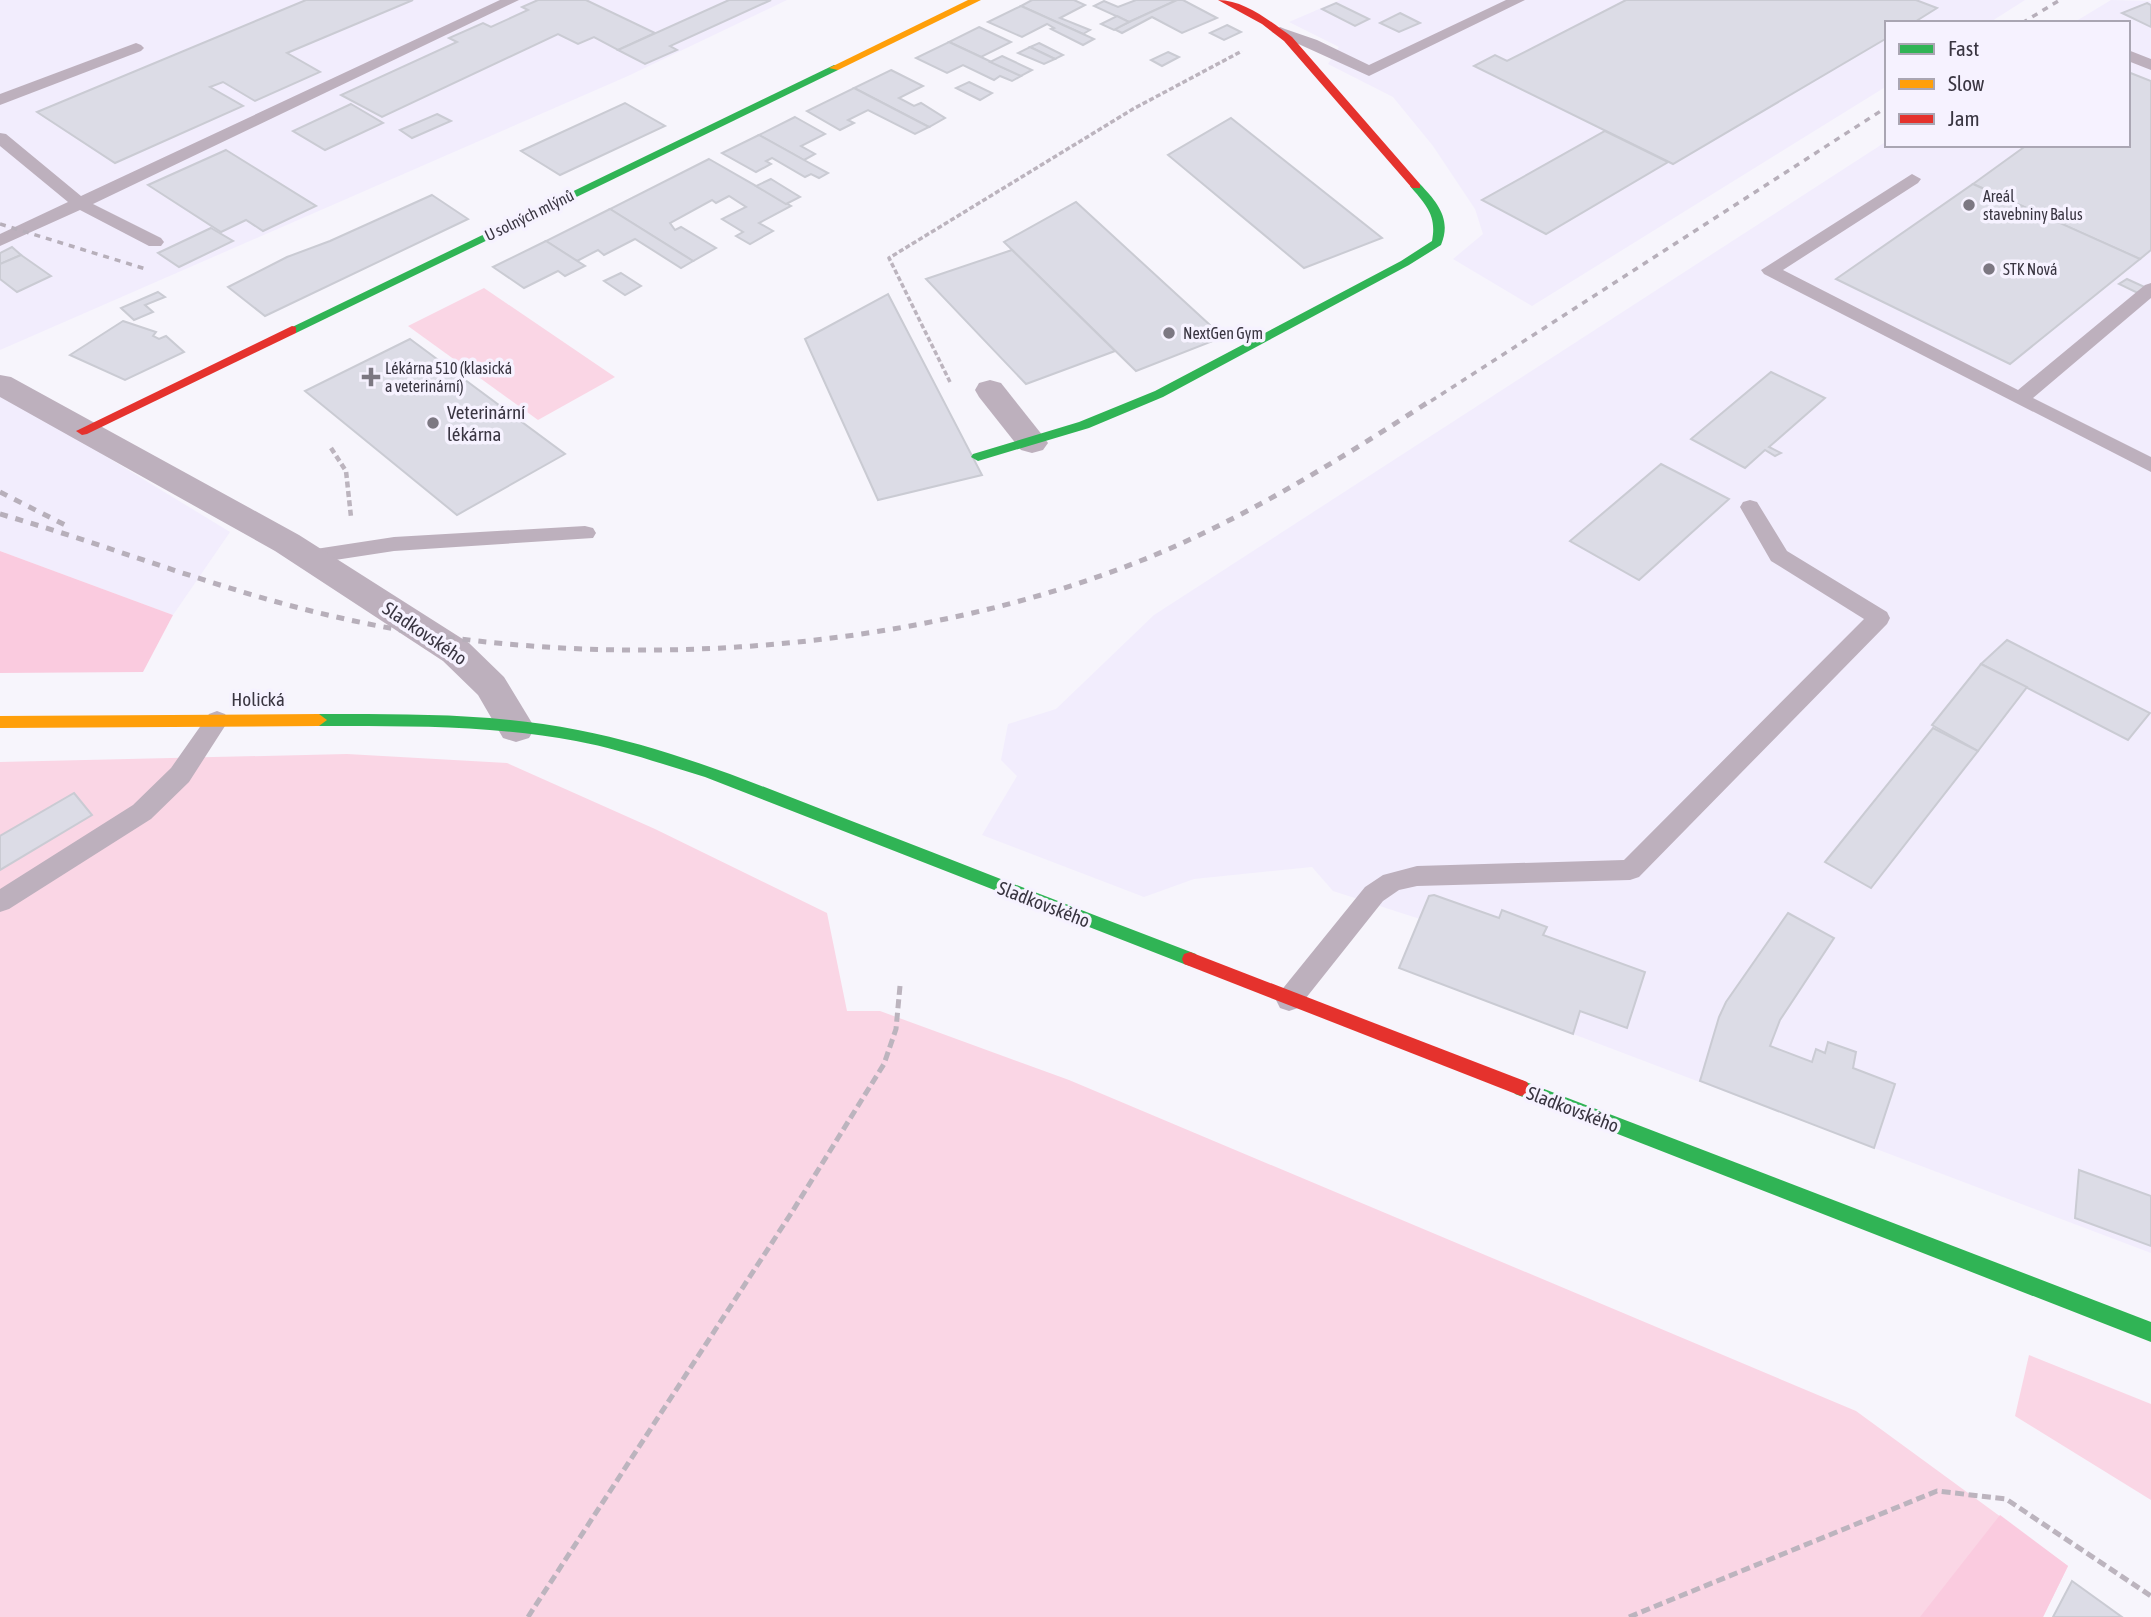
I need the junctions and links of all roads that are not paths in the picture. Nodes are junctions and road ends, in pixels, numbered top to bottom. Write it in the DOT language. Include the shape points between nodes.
graph roads {
  1 [pos="512,0"];
  2 [pos="976,0"];
  3 [pos="1223,0"];
  4 [pos="1518,0"];
  5 [pos="1280,32"];
  6 [pos="136,48"];
  7 [pos="2130,56"];
  8 [pos="2151,65"];
  9 [pos="0,100"];
  10 [pos="0,138"];
  11 [pos="1912,179"];
  12 [pos="79,203"];
  13 [pos="0,241"];
  14 [pos="155,242"];
  15 [pos="2151,289"];
  16 [pos="0,384"];
  17 [pos="990,390"];
  18 [pos="2020,399"];
  19 [pos="82,430"];
  20 [pos="1031,443"];
  21 [pos="978,457"];
  22 [pos="2151,465"];
  23 [pos="1751,507"];
  24 [pos="585,533"];
  25 [pos="309,557"];
  26 [pos="217,720"];
  27 [pos="0,722"];
  28 [pos="516,728"];
  29 [pos="0,902"];
  30 [pos="1289,1000"];
  31 [pos="2151,1332"];
  1 -- 12 [label="lane"];
  2 -- 19 [label="street, U solných mlýnů"];
  3 -- 5 [label="street"];
  4 -- 5 [label="lane" via="1369,71"];
  5 -- 20 [label="street" via="1433,203 1442,222 1437,243 1159,394"];
  6 -- 9 [label="lane"];
  7 -- 8 [label="lane"];
  10 -- 12 [label="lane"];
  11 -- 18 [label="lane" via="1770,270"];
  12 -- 13 [label="lane"];
  12 -- 14 [label="lane"];
  15 -- 18 [label="lane"];
  16 -- 19 [label="street, Sladkovského"];
  17 -- 20 [label="street"];
  18 -- 22 [label="lane"];
  19 -- 25 [label="street, Sladkovského"];
  20 -- 21 [label="street"];
  23 -- 30 [label="lane" via="1779,556 1879,618 1630,870 1417,876 1392,882 1374,894"];
  24 -- 25 [label="lane" via="394,544"];
  25 -- 28 [label="street, Sladkovského" via="473,665 505,703"];
  26 -- 27 [label="street, Holická"];
  26 -- 28 [label="street, Holická"];
  26 -- 29 [label="lane" via="180,775 142,813"];
  28 -- 30 [label="street, Sladkovského" via="630,748 710,773"];
  30 -- 31 [label="street, Sladkovského"];
}
